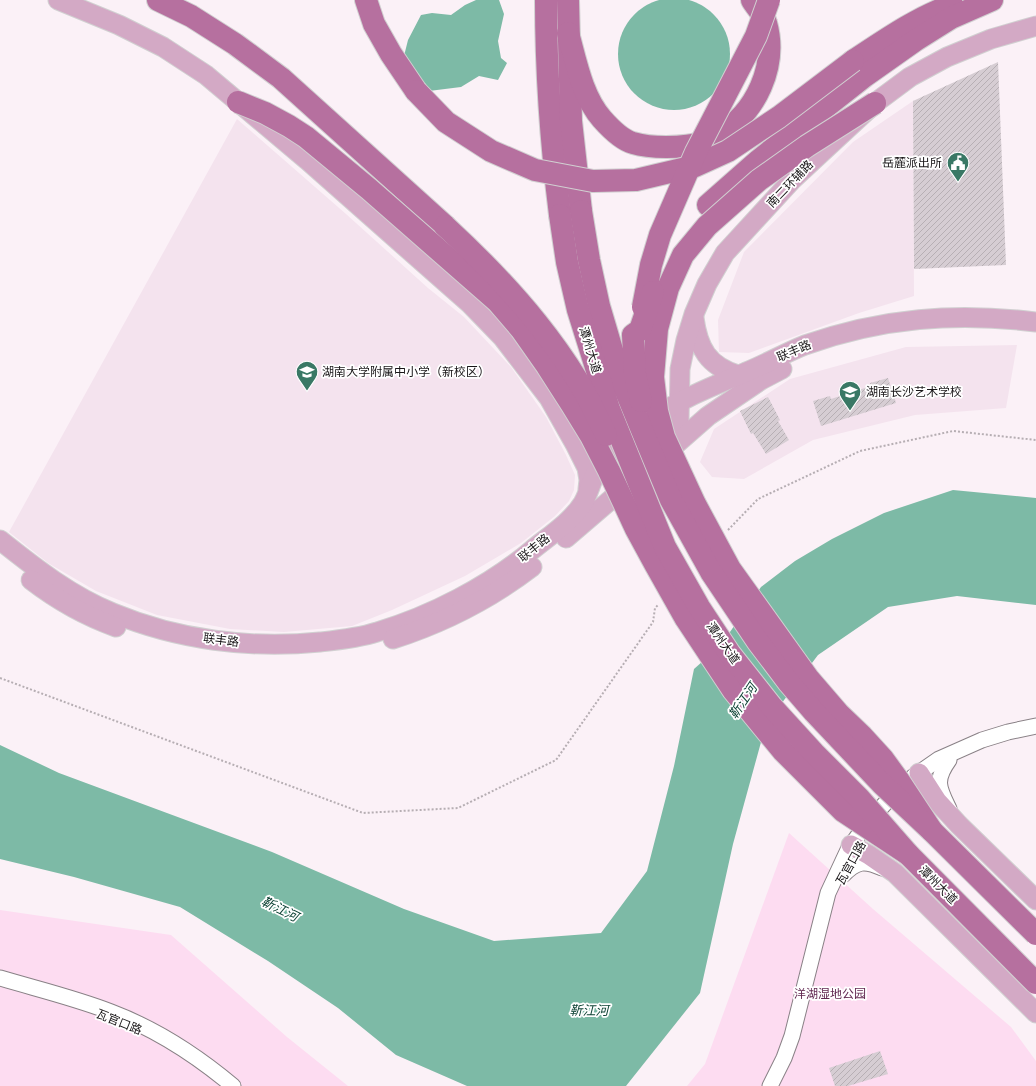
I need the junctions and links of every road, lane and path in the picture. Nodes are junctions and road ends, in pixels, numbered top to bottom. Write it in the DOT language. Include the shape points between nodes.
graph roads {
  1 [pos="58,0"];
  2 [pos="158,0"];
  3 [pos="366,0"];
  4 [pos="546,0"];
  5 [pos="568,0"];
  6 [pos="752,0"];
  7 [pos="769,0"];
  8 [pos="965,0"];
  9 [pos="992,0"];
  10 [pos="1036,26"];
  11 [pos="568,33"];
  12 [pos="238,102"];
  13 [pos="875,103"];
  14 [pos="694,314"];
  15 [pos="1036,322"];
  16 [pos="640,330"];
  17 [pos="1036,335"];
  18 [pos="680,369"];
  19 [pos="738,375"];
  20 [pos="679,402"];
  21 [pos="572,437"];
  22 [pos="1036,440"];
  23 [pos="674,445"];
  24 [pos="588,492"];
  25 [pos="725,533"];
  26 [pos="0,540"];
  27 [pos="0,556"];
  28 [pos="730,569"];
  29 [pos="668,601"];
  30 [pos="0,678"];
  31 [pos="1036,726"];
  32 [pos="1036,731"];
  33 [pos="949,760"];
  34 [pos="921,776"];
  35 [pos="959,825"];
  36 [pos="932,831"];
  37 [pos="854,847"];
  38 [pos="908,854"];
  39 [pos="895,873"];
  40 [pos="843,875"];
  41 [pos="1036,900"];
  42 [pos="1036,934"];
  43 [pos="0,978"];
  44 [pos="0,983"];
  45 [pos="1036,983"];
  46 [pos="1036,1013"];
  47 [pos="225,1086"];
  48 [pos="233,1086"];
  49 [pos="770,1086"];
  50 [pos="776,1086"];
  1 -- 12 [label="main road" via="120,25 163,47 206,75"];
  2 -- 29 [label="highway, bridge" via="191,16 281,78 480,258 515,296 566,362 603,428 640,512"];
  3 -- 8 [label="highway, bridge" via="374,24 391,54 416,91 446,122 491,151 535,170 593,180 636,180 695,166 728,151 901,29 938,10"];
  4 -- 38 [label="highway, 潭州大道, bridge" via="546,62 554,168 567,262 609,409 655,524 671,559 710,625 747,676"];
  5 -- 11 [label="highway"];
  6 -- 11 [label="highway" via="766,22 769,42 763,85 750,108 730,128 706,142 682,147 632,143 616,133 601,118 588,97"];
  7 -- 16 [label="highway, bridge" via="756,36 696,152 660,235 650,265"];
  9 -- 16 [label="highway, bridge" via="951,18 865,76 759,160 708,205 683,235 662,268"];
  10 -- 13 [label="main road, 南二环辅路" via="991,39 947,57 910,77"];
  11 -- 36 [label="highway, 潭州大道, bridge" via="571,121 581,211 599,306 620,377 671,500 722,589 789,683 857,759"];
  12 -- 21 [label="main road" via="470,304 528,369"];
  12 -- 29 [label="highway, bridge" via="265,113 306,137 498,302 548,366 591,436 610,471"];
  13 -- 14 [label="main road, 南二环辅路" via="792,178 725,253 707,284"];
  13 -- 28 [label="highway, bridge" via="759,180 707,226 683,255 668,288 657,330 654,377 657,411 664,437"];
  14 -- 18 [label="main road, 南二环辅路"];
  14 -- 19 [label="main road" via="701,348 716,366 725,372"];
  15 -- 19 [label="main road, 联丰路" via="976,317 915,319 888,323 803,346"];
  16 -- 28 [label="highway, bridge" via="632,335 635,374 649,424 679,493"];
  17 -- 23 [label="main road, 联丰路" via="977,328 925,330 877,337 816,353 761,380 708,416"];
  18 -- 20 [label="main road, 南二环辅路"];
  18 -- 21 [label="main road" via="671,395 604,445 596,448 586,447 578,444"];
  19 -- 20 [label="main road, 联丰路"];
  20 -- 23 [label="main road, 南二环辅路" via="679,423"];
  20 -- 24 [label="main road, 联丰路" via="653,418 608,455 600,464"];
  21 -- 24 [label="main road" via="587,468"];
  22 -- 25 [label="path" via="953,431 860,451 758,498"];
  23 -- 27 [label="main road, 联丰路" via="510,584 473,606 422,630 370,647 309,655 264,656 182,647 139,636 62,602"];
  24 -- 26 [label="main road, 联丰路" via="573,516 535,548 501,574 468,593 430,612 377,632 340,640 291,645 217,640 144,625 79,596 51,579"];
  28 -- 36 [label="highway, bridge" via="808,678 883,759"];
  29 -- 30 [label="path" via="655,608 653,622 556,760 458,808 363,813"];
  29 -- 38 [label="highway, bridge" via="733,690 783,751 843,811"];
  31 -- 34 [label="street" via="982,740 940,759"];
  32 -- 33 [label="street, 瓦官口路" via="974,749"];
  33 -- 34 [label="street, 瓦官口路"];
  33 -- 35 [label="street" via="939,780 942,794"];
  34 -- 35 [label="main road"];
  34 -- 37 [label="street, 瓦官口路"];
  35 -- 41 [label="main road"];
  36 -- 42 [label="highway, bridge"];
  37 -- 39 [label="main road, 潭州大道"];
  37 -- 40 [label="street, 瓦官口路"];
  37 -- 49 [label="street" via="840,867 828,893 792,1036"];
  38 -- 45 [label="highway, 潭州大道, bridge"];
  39 -- 40 [label="street" via="861,862"];
  39 -- 46 [label="main road, 潭州大道"];
  40 -- 50 [label="street, 瓦官口路" via="832,899 800,1027 790,1058"];
  43 -- 48 [label="street" via="111,1012 140,1024 172,1041"];
  44 -- 47 [label="street, 瓦官口路" via="82,1007 134,1027 168,1044"];
}
